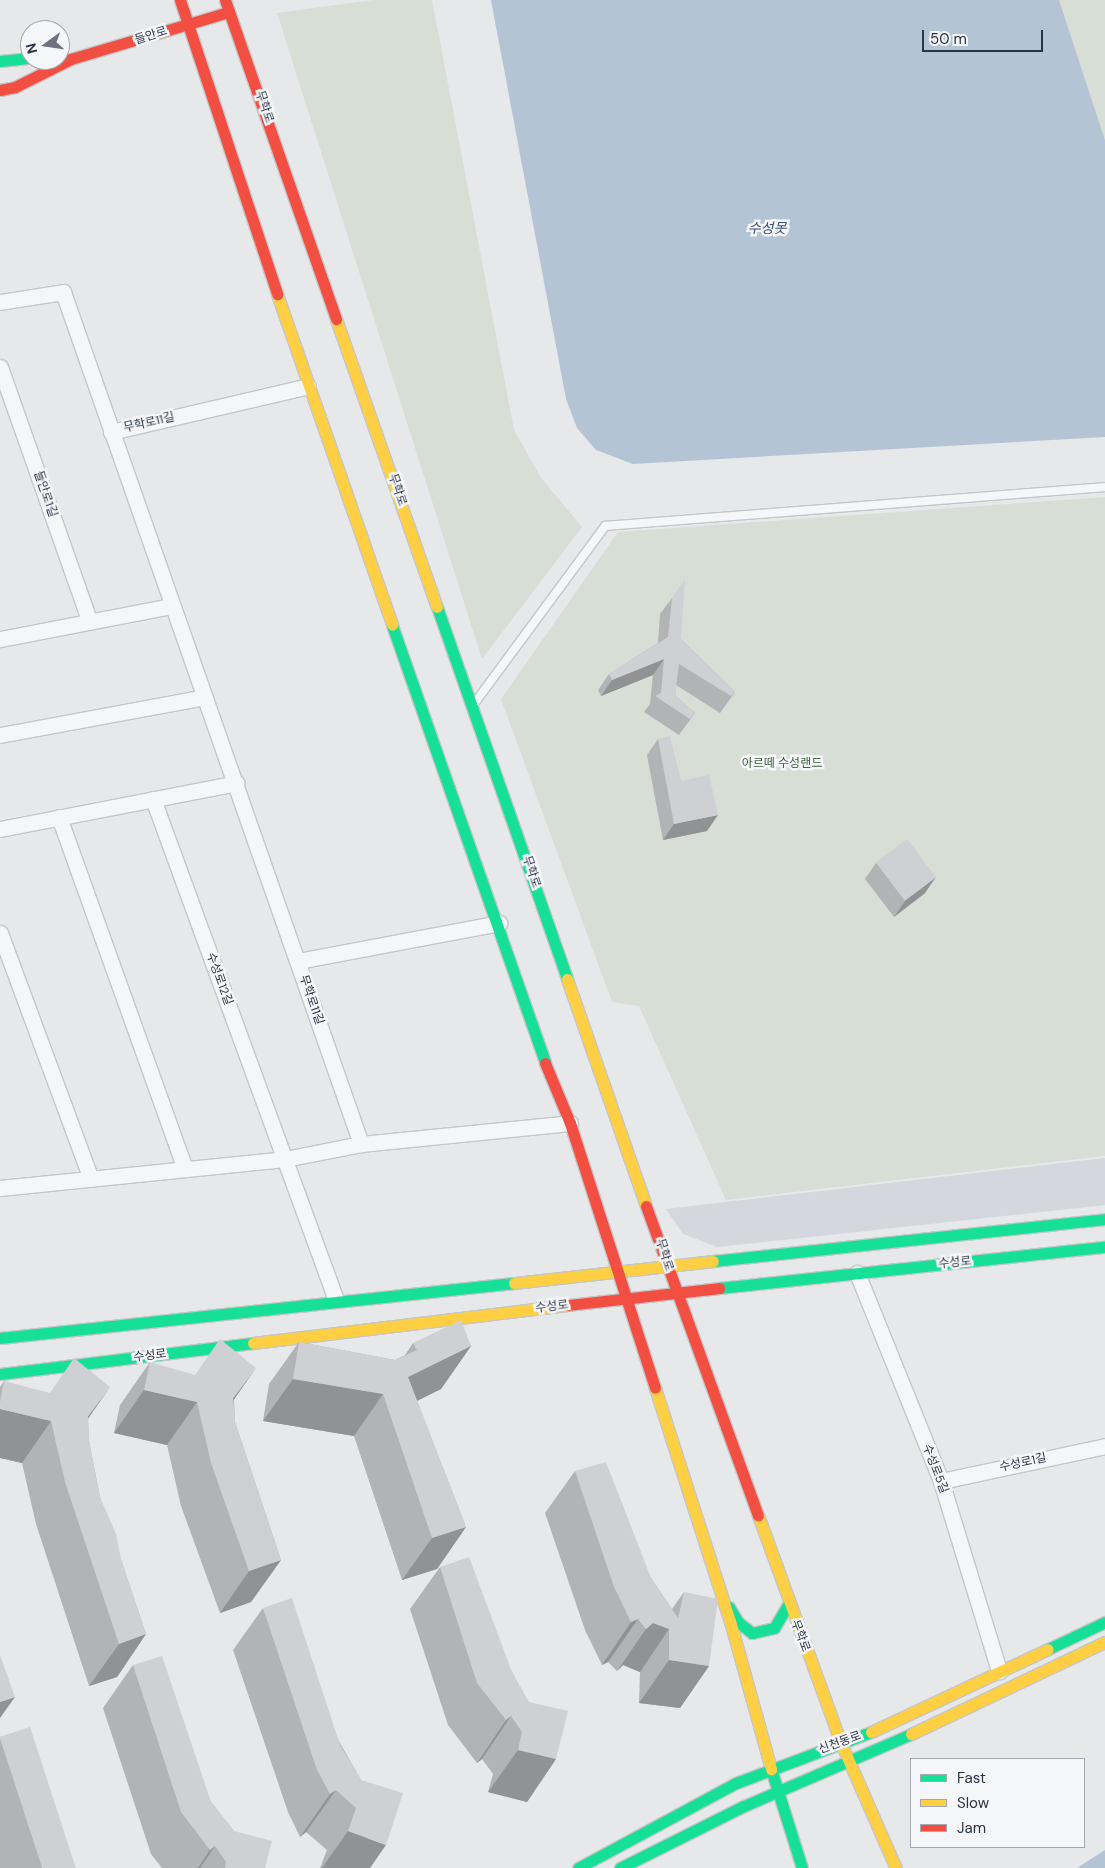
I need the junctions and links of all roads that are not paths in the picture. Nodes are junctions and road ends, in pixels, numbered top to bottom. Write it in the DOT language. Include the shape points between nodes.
graph roads {
  1 [pos="180,0"];
  2 [pos="225,0"];
  3 [pos="229,12"];
  4 [pos="188,24"];
  5 [pos="70,58"];
  6 [pos="20,59"];
  7 [pos="0,61"];
  8 [pos="46,70"];
  9 [pos="0,90"];
  10 [pos="0,302"];
  11 [pos="0,367"];
  12 [pos="308,386"];
  13 [pos="111,432"];
  14 [pos="1105,487"];
  15 [pos="171,606"];
  16 [pos="90,622"];
  17 [pos="0,639"];
  18 [pos="205,697"];
  19 [pos="473,706"];
  20 [pos="0,735"];
  21 [pos="237,783"];
  22 [pos="153,799"];
  23 [pos="58,817"];
  24 [pos="0,829"];
  25 [pos="499,923"];
  26 [pos="0,933"];
  27 [pos="298,961"];
  28 [pos="570,1123"];
  29 [pos="361,1144"];
  30 [pos="285,1159"];
  31 [pos="185,1169"];
  32 [pos="91,1180"];
  33 [pos="0,1188"];
  34 [pos="1105,1219"];
  35 [pos="1105,1247"];
  36 [pos="668,1267"];
  37 [pos="616,1272"];
  38 [pos="857,1273"];
  39 [pos="676,1293"];
  40 [pos="624,1298"];
  41 [pos="336,1300"];
  42 [pos="0,1338"];
  43 [pos="0,1374"];
  44 [pos="1105,1446"];
  45 [pos="941,1481"];
  46 [pos="720,1592"];
  47 [pos="788,1605"];
  48 [pos="1105,1622"];
  49 [pos="1105,1642"];
  50 [pos="999,1671"];
  51 [pos="841,1743"];
  52 [pos="849,1762"];
  53 [pos="771,1769"];
  54 [pos="778,1791"];
  55 [pos="895,1865"];
  56 [pos="578,1868"];
  57 [pos="620,1868"];
  58 [pos="802,1868"];
  1 -- 4 [label="main road"];
  2 -- 3 [label="main road, 무학로"];
  3 -- 4 [label="main road, 들안로"];
  3 -- 19 [label="main road, 무학로"];
  4 -- 5 [label="main road, 들안로"];
  4 -- 12 [label="main road"];
  6 -- 7 [label="main road"];
  8 -- 9 [label="main road, 들안로" via="15,87"];
  10 -- 13 [label="street" via="63,292"];
  11 -- 16 [label="street, 들안로1길"];
  12 -- 13 [label="street, 무학로11길"];
  12 -- 25 [label="main road"];
  13 -- 15 [label="street, 무학로11길"];
  14 -- 19 [label="lane" via="605,526"];
  15 -- 16 [label="street"];
  15 -- 18 [label="street, 무학로11길"];
  16 -- 17 [label="street"];
  18 -- 20 [label="street"];
  18 -- 21 [label="street, 무학로11길"];
  19 -- 36 [label="main road, 무학로"];
  21 -- 22 [label="street"];
  21 -- 27 [label="street, 무학로11길"];
  22 -- 23 [label="street"];
  22 -- 30 [label="street, 수성로12길"];
  23 -- 24 [label="street"];
  23 -- 31 [label="street"];
  25 -- 27 [label="street"];
  25 -- 28 [label="main road" via="546,1065"];
  26 -- 32 [label="street"];
  27 -- 29 [label="street, 무학로11길"];
  28 -- 29 [label="street"];
  28 -- 37 [label="main road"];
  29 -- 30 [label="street"];
  30 -- 31 [label="street"];
  30 -- 41 [label="street, 수성로12길"];
  31 -- 32 [label="street"];
  32 -- 33 [label="street"];
  34 -- 36 [label="main road"];
  35 -- 38 [label="main road, 수성로"];
  36 -- 37 [label="main road"];
  36 -- 39 [label="main road, 무학로"];
  37 -- 40 [label="main road"];
  37 -- 41 [label="main road"];
  38 -- 39 [label="main road, 수성로"];
  38 -- 45 [label="street, 수성로5길"];
  39 -- 40 [label="main road, 수성로"];
  39 -- 47 [label="main road, 무학로"];
  40 -- 43 [label="main road, 수성로"];
  40 -- 46 [label="main road"];
  41 -- 42 [label="main road"];
  44 -- 45 [label="street, 수성로1길"];
  45 -- 50 [label="street, 수성로5길"];
  46 -- 47 [label="main road" via="738,1622 752,1633 774,1628"];
  46 -- 53 [label="main road"];
  47 -- 51 [label="main road, 무학로"];
  48 -- 50 [label="main road, 신천동로"];
  49 -- 52 [label="main road, 신천동로" via="970,1709"];
  50 -- 51 [label="main road, 신천동로" via="880,1728"];
  51 -- 52 [label="main road, 무학로"];
  51 -- 53 [label="main road, 신천동로"];
  52 -- 54 [label="main road, 신천동로"];
  52 -- 55 [label="main road, 무학로"];
  53 -- 54 [label="main road"];
  53 -- 56 [label="main road, 신천동로" via="736,1783"];
  54 -- 57 [label="main road, 신천동로"];
  54 -- 58 [label="main road"];
}
